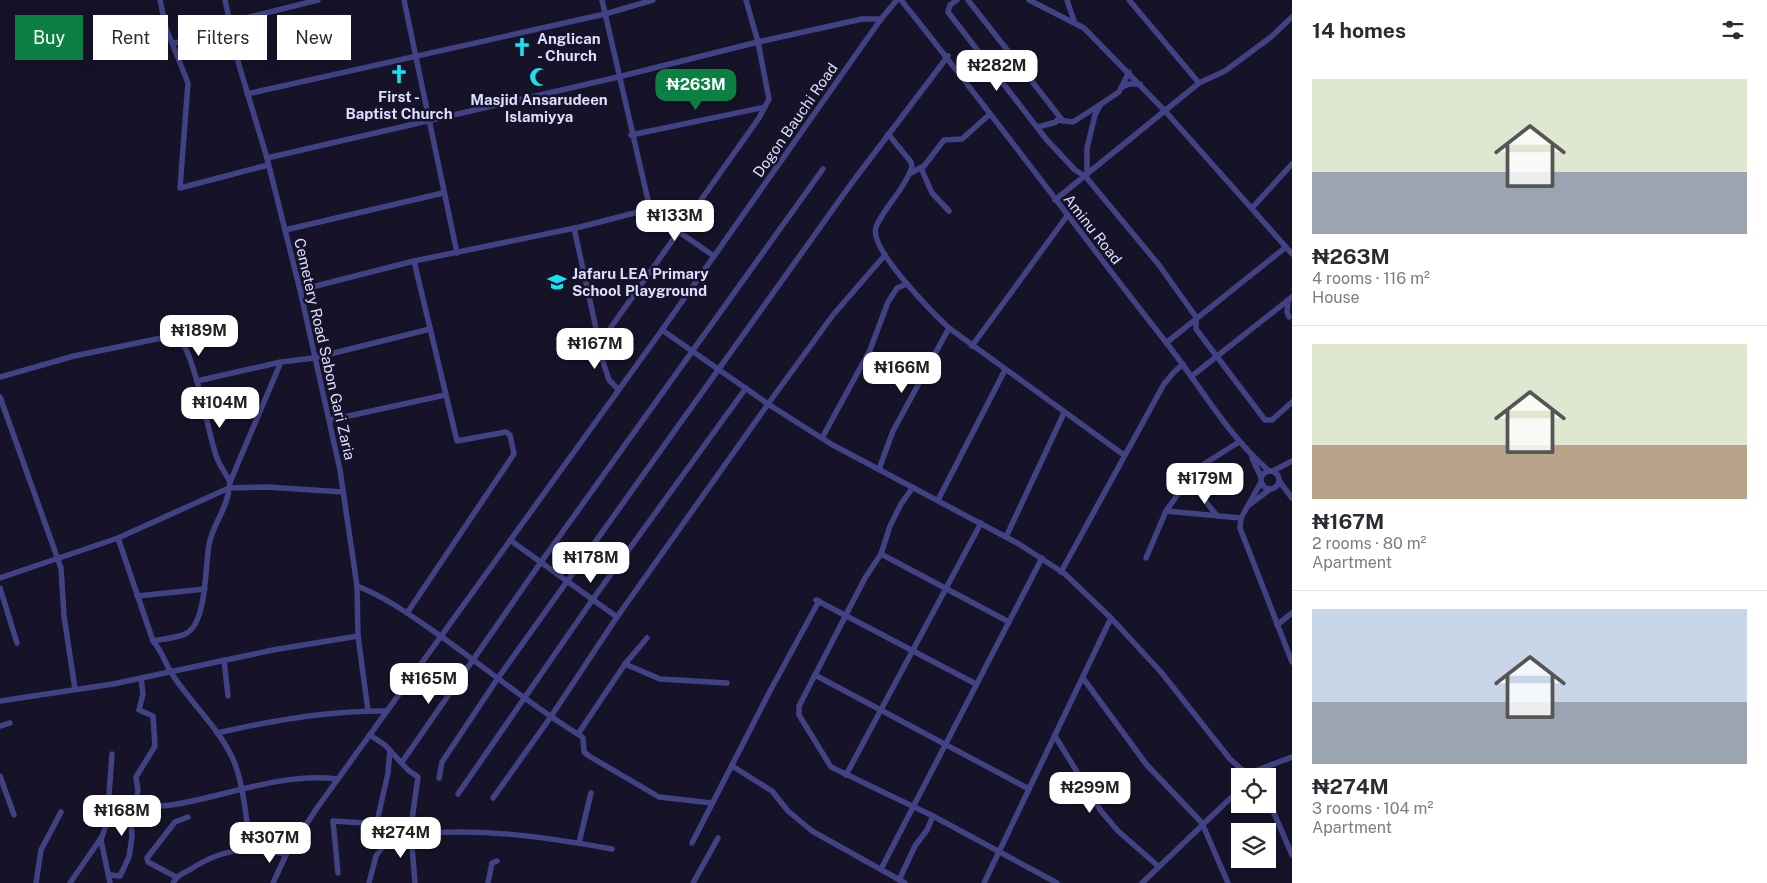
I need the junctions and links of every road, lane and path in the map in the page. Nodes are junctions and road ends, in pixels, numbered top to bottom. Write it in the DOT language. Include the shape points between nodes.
graph roads {
  1 [pos="160,0"];
  2 [pos="225,0"];
  3 [pos="318,0"];
  4 [pos="404,0"];
  5 [pos="602,0"];
  6 [pos="653,0"];
  7 [pos="746,0"];
  8 [pos="899,0"];
  9 [pos="957,0"];
  10 [pos="968,0"];
  11 [pos="1029,0"];
  12 [pos="1067,0"];
  13 [pos="1129,0"];
  14 [pos="605,14"];
  15 [pos="228,15"];
  16 [pos="257,15"];
  17 [pos="1292,17"];
  18 [pos="881,19"];
  19 [pos="1074,22"];
  20 [pos="178,42"];
  21 [pos="758,42"];
  22 [pos="173,43"];
  23 [pos="416,55"];
  24 [pos="948,56"];
  25 [pos="239,60"];
  26 [pos="1128,72"];
  27 [pos="618,77"];
  28 [pos="1199,83"];
  29 [pos="1140,84"];
  30 [pos="1122,87"];
  31 [pos="247,94"];
  32 [pos="1101,104"];
  33 [pos="765,107"];
  34 [pos="1165,112"];
  35 [pos="990,114"];
  36 [pos="1060,119"];
  37 [pos="429,120"];
  38 [pos="1038,127"];
  39 [pos="888,134"];
  40 [pos="631,135"];
  41 [pos="268,162"];
  42 [pos="1292,164"];
  43 [pos="921,168"];
  44 [pos="823,169"];
  45 [pos="911,173"];
  46 [pos="1086,175"];
  47 [pos="443,193"];
  48 [pos="1055,200"];
  49 [pos="1252,208"];
  50 [pos="650,209"];
  51 [pos="949,212"];
  52 [pos="1067,216"];
  53 [pos="574,228"];
  54 [pos="285,230"];
  55 [pos="679,232"];
  56 [pos="1286,247"];
  57 [pos="457,253"];
  58 [pos="1292,254"];
  59 [pos="885,255"];
  60 [pos="714,256"];
  61 [pos="414,261"];
  62 [pos="907,284"];
  63 [pos="300,290"];
  64 [pos="1290,299"];
  65 [pos="1196,317"];
  66 [pos="1289,317"];
  67 [pos="949,328"];
  68 [pos="430,329"];
  69 [pos="662,330"];
  70 [pos="598,336"];
  71 [pos="1166,343"];
  72 [pos="972,346"];
  73 [pos="692,351"];
  74 [pos="1216,356"];
  75 [pos="314,358"];
  76 [pos="281,362"];
  77 [pos="1183,364"];
  78 [pos="720,370"];
  79 [pos="1005,370"];
  80 [pos="1192,376"];
  81 [pos="0,377"];
  82 [pos="197,381"];
  83 [pos="746,388"];
  84 [pos="618,390"];
  85 [pos="445,395"];
  86 [pos="0,397"];
  87 [pos="1292,402"];
  88 [pos="768,404"];
  89 [pos="1064,413"];
  90 [pos="330,420"];
  91 [pos="822,438"];
  92 [pos="1238,442"];
  93 [pos="1124,455"];
  94 [pos="1251,456"];
  95 [pos="1290,462"];
  96 [pos="879,470"];
  97 [pos="1271,471"];
  98 [pos="1261,479"];
  99 [pos="1279,479"];
  100 [pos="1189,480"];
  101 [pos="230,485"];
  102 [pos="913,487"];
  103 [pos="1271,489"];
  104 [pos="343,492"];
  105 [pos="1291,497"];
  106 [pos="938,500"];
  107 [pos="1248,506"];
  108 [pos="1166,511"];
  109 [pos="1217,516"];
  110 [pos="1241,518"];
  111 [pos="981,523"];
  112 [pos="1006,537"];
  113 [pos="118,538"];
  114 [pos="510,540"];
  115 [pos="881,554"];
  116 [pos="56,558"];
  117 [pos="1042,558"];
  118 [pos="1146,558"];
  119 [pos="541,562"];
  120 [pos="1061,572"];
  121 [pos="0,578"];
  122 [pos="567,580"];
  123 [pos="357,586"];
  124 [pos="0,588"];
  125 [pos="944,588"];
  126 [pos="205,589"];
  127 [pos="137,596"];
  128 [pos="593,599"];
  129 [pos="406,613"];
  130 [pos="1292,613"];
  131 [pos="617,616"];
  132 [pos="846,616"];
  133 [pos="1111,618"];
  134 [pos="1009,622"];
  135 [pos="1277,625"];
  136 [pos="358,636"];
  137 [pos="440,636"];
  138 [pos="647,638"];
  139 [pos="153,641"];
  140 [pos="17,643"];
  141 [pos="912,651"];
  142 [pos="224,660"];
  143 [pos="473,660"];
  144 [pos="1292,662"];
  145 [pos="626,664"];
  146 [pos="171,672"];
  147 [pos="815,675"];
  148 [pos="141,678"];
  149 [pos="498,678"];
  150 [pos="1083,678"];
  151 [pos="727,683"];
  152 [pos="976,684"];
  153 [pos="75,689"];
  154 [pos="228,696"];
  155 [pos="525,698"];
  156 [pos="0,700"];
  157 [pos="880,710"];
  158 [pos="368,711"];
  159 [pos="387,711"];
  160 [pos="550,718"];
  161 [pos="10,723"];
  162 [pos="0,726"];
  163 [pos="217,733"];
  164 [pos="578,734"];
  165 [pos="370,735"];
  166 [pos="1055,736"];
  167 [pos="946,743"];
  168 [pos="390,750"];
  169 [pos="112,754"];
  170 [pos="1292,757"];
  171 [pos="402,762"];
  172 [pos="732,766"];
  173 [pos="1240,768"];
  174 [pos="1265,768"];
  175 [pos="846,775"];
  176 [pos="0,776"];
  177 [pos="338,778"];
  178 [pos="440,778"];
  179 [pos="240,789"];
  180 [pos="1029,789"];
  181 [pos="591,793"];
  182 [pos="458,794"];
  183 [pos="1231,797"];
  184 [pos="492,798"];
  185 [pos="712,803"];
  186 [pos="913,807"];
  187 [pos="135,808"];
  188 [pos="61,812"];
  189 [pos="1274,813"];
  190 [pos="14,815"];
  191 [pos="933,816"];
  192 [pos="188,817"];
  193 [pos="1202,823"];
  194 [pos="376,826"];
  195 [pos="397,832"];
  196 [pos="410,833"];
  197 [pos="102,836"];
  198 [pos="718,838"];
  199 [pos="579,843"];
  200 [pos="692,843"];
  201 [pos="251,849"];
  202 [pos="612,849"];
  203 [pos="999,853"];
  204 [pos="286,854"];
  205 [pos="1292,855"];
  206 [pos="497,861"];
  207 [pos="1158,866"];
  208 [pos="880,869"];
  209 [pos="338,873"];
  210 [pos="110,875"];
  211 [pos="175,880"];
  212 [pos="899,880"];
  213 [pos="36,883"];
  214 [pos="70,883"];
  215 [pos="110,883"];
  216 [pos="273,883"];
  217 [pos="370,883"];
  218 [pos="415,883"];
  219 [pos="488,883"];
  220 [pos="692,883"];
  221 [pos="905,883"];
  222 [pos="984,883"];
  223 [pos="1057,883"];
  224 [pos="1142,883"];
  225 [pos="1228,883"];
  1 -- 22 [label="street"];
  2 -- 15 [label="street, Cemetery Road Sabon Gari Zaria"];
  3 -- 16 [label="street"];
  4 -- 23 [label="street"];
  5 -- 14 [label="street"];
  6 -- 14 [label="street"];
  7 -- 21 [label="street"];
  8 -- 18 [label="street, Dogon Bauchi Road"];
  8 -- 24 [label="street, Aminu Road"];
  9 -- 38 [label="street" via="950,5 948,12"];
  10 -- 36 [label="street"];
  11 -- 19 [label="street"];
  12 -- 19 [label="street"];
  13 -- 28 [label="street"];
  14 -- 23 [label="street"];
  14 -- 27 [label="street"];
  17 -- 28 [label="street" via="1233,65"];
  18 -- 21 [label="street" via="862,20"];
  18 -- 60 [label="street, Dogon Bauchi Road"];
  19 -- 26 [label="street"];
  20 -- 22 [label="street"];
  21 -- 27 [label="street"];
  21 -- 33 [label="street" via="769,99"];
  22 -- 41 [label="street" via="188,84 180,188"];
  23 -- 31 [label="street"];
  23 -- 37 [label="street"];
  24 -- 35 [label="street, Aminu Road"];
  24 -- 39 [label="street"];
  25 -- 31 [label="street, Cemetery Road Sabon Gari Zaria"];
  26 -- 29 [label="street"];
  26 -- 30 [label="street"];
  27 -- 37 [label="street"];
  27 -- 40 [label="street"];
  28 -- 34 [label="street"];
  29 -- 30 [label="street"];
  29 -- 34 [label="street"];
  30 -- 32 [label="street"];
  31 -- 41 [label="street, Cemetery Road Sabon Gari Zaria"];
  32 -- 36 [label="street" via="1076,120"];
  32 -- 46 [label="street" via="1087,148"];
  33 -- 40 [label="street"];
  33 -- 55 [label="street"];
  34 -- 46 [label="street"];
  34 -- 49 [label="street"];
  35 -- 43 [label="street" via="962,139 944,140"];
  35 -- 48 [label="street, Aminu Road"];
  36 -- 38 [label="street"];
  37 -- 41 [label="street"];
  37 -- 47 [label="street"];
  38 -- 46 [label="street" via="1075,170"];
  39 -- 45 [label="street" via="911,162"];
  39 -- 78 [label="street"];
  40 -- 50 [label="street"];
  41 -- 54 [label="street, Cemetery Road Sabon Gari Zaria"];
  42 -- 49 [label="street"];
  43 -- 45 [label="street"];
  43 -- 51 [label="street" via="932,193"];
  44 -- 73 [label="street"];
  45 -- 59 [label="street" via="876,227 876,242"];
  46 -- 48 [label="street"];
  46 -- 65 [label="street" via="1159,265"];
  47 -- 54 [label="street"];
  47 -- 57 [label="street"];
  48 -- 52 [label="street, Aminu Road"];
  49 -- 56 [label="street"];
  50 -- 53 [label="street"];
  50 -- 55 [label="street"];
  52 -- 71 [label="street, Aminu Road"];
  52 -- 72 [label="street"];
  53 -- 57 [label="street"];
  53 -- 70 [label="street"];
  54 -- 63 [label="street, Cemetery Road Sabon Gari Zaria"];
  55 -- 60 [label="street"];
  55 -- 70 [label="street" via="608,330"];
  56 -- 58 [label="street"];
  56 -- 65 [label="street"];
  57 -- 61 [label="street"];
  59 -- 62 [label="street"];
  59 -- 88 [label="street" via="833,315"];
  60 -- 69 [label="street, Dogon Bauchi Road"];
  61 -- 63 [label="street"];
  61 -- 68 [label="street"];
  62 -- 67 [label="street"];
  62 -- 91 [label="street" via="897,288 888,302 870,350"];
  63 -- 75 [label="street, Cemetery Road Sabon Gari Zaria"];
  64 -- 66 [label="street"];
  64 -- 74 [label="street"];
  65 -- 71 [label="street"];
  65 -- 74 [label="street" via="1196,329"];
  67 -- 72 [label="street"];
  67 -- 96 [label="street" via="893,431"];
  68 -- 75 [label="street"];
  68 -- 85 [label="street"];
  69 -- 73 [label="street"];
  69 -- 84 [label="street, Dogon Bauchi Road"];
  70 -- 84 [label="street" via="609,380"];
  71 -- 77 [label="street, Aminu Road"];
  72 -- 79 [label="street"];
  73 -- 78 [label="street"];
  73 -- 119 [label="street"];
  74 -- 80 [label="street"];
  74 -- 87 [label="street" via="1265,420 1272,420"];
  75 -- 76 [label="street"];
  75 -- 90 [label="street, Cemetery Road Sabon Gari Zaria"];
  76 -- 82 [label="street"];
  76 -- 101 [label="street"];
  77 -- 80 [label="street, Aminu Road"];
  77 -- 93 [label="street" via="1164,384"];
  78 -- 83 [label="street"];
  78 -- 122 [label="street"];
  79 -- 89 [label="street"];
  79 -- 106 [label="street"];
  80 -- 92 [label="street, Aminu Road"];
  81 -- 82 [label="street" via="74,356 176,335 182,340"];
  82 -- 101 [label="street" via="217,458"];
  83 -- 88 [label="street"];
  83 -- 128 [label="street"];
  84 -- 114 [label="street, Dogon Bauchi Road"];
  85 -- 90 [label="street"];
  85 -- 129 [label="street" via="457,441 506,432 510,435 514,454"];
  86 -- 116 [label="street"];
  88 -- 91 [label="street"];
  88 -- 131 [label="street"];
  89 -- 93 [label="street"];
  89 -- 112 [label="street"];
  90 -- 104 [label="street, Cemetery Road Sabon Gari Zaria"];
  91 -- 96 [label="street"];
  92 -- 94 [label="street, Aminu Road"];
  92 -- 100 [label="street" via="1196,469"];
  93 -- 120 [label="street"];
  94 -- 97 [label="street, Aminu Road"];
  94 -- 98 [label="street"];
  95 -- 97 [label="street"];
  95 -- 99 [label="street"];
  96 -- 102 [label="street"];
  97 -- 98 [label="street"];
  97 -- 99 [label="street, Aminu Road"];
  98 -- 103 [label="street" via="1264,487"];
  98 -- 107 [label="street"];
  99 -- 103 [label="street"];
  99 -- 105 [label="street, Aminu Road"];
  100 -- 108 [label="street"];
  100 -- 109 [label="street"];
  101 -- 104 [label="street"];
  101 -- 113 [label="street"];
  101 -- 126 [label="street" via="209,544"];
  102 -- 106 [label="street"];
  102 -- 115 [label="street" via="893,520"];
  103 -- 105 [label="street"];
  103 -- 107 [label="street"];
  104 -- 123 [label="street, Cemetery Road Sabon Gari Zaria"];
  106 -- 111 [label="street"];
  107 -- 110 [label="street"];
  108 -- 109 [label="street"];
  108 -- 118 [label="street"];
  109 -- 110 [label="street"];
  110 -- 135 [label="street" via="1242,534"];
  111 -- 112 [label="street"];
  111 -- 125 [label="street"];
  112 -- 117 [label="street"];
  113 -- 116 [label="street"];
  113 -- 127 [label="street"];
  114 -- 119 [label="street"];
  114 -- 137 [label="street, Dogon Bauchi Road"];
  115 -- 125 [label="street"];
  115 -- 132 [label="street"];
  116 -- 121 [label="street"];
  116 -- 153 [label="street" via="61,568 64,616"];
  117 -- 120 [label="street"];
  117 -- 134 [label="street"];
  119 -- 122 [label="street"];
  119 -- 143 [label="street"];
  120 -- 133 [label="street"];
  122 -- 128 [label="street"];
  122 -- 149 [label="street"];
  123 -- 129 [label="street" via="384,598"];
  123 -- 136 [label="street, Cemetery Road Sabon Gari Zaria"];
  124 -- 140 [label="street"];
  125 -- 134 [label="street"];
  125 -- 141 [label="street"];
  126 -- 127 [label="street"];
  126 -- 139 [label="street" via="202,605 190,630 182,635"];
  127 -- 139 [label="street"];
  128 -- 131 [label="street"];
  128 -- 155 [label="street"];
  129 -- 137 [label="street"];
  130 -- 135 [label="street"];
  131 -- 160 [label="street"];
  132 -- 141 [label="street"];
  132 -- 147 [label="street"];
  132 -- 172 [label="street" via="818,601"];
  133 -- 150 [label="street"];
  133 -- 173 [label="street" via="1161,672"];
  134 -- 152 [label="street"];
  135 -- 144 [label="street"];
  136 -- 142 [label="street"];
  136 -- 158 [label="street, Cemetery Road Sabon Gari Zaria"];
  137 -- 143 [label="street"];
  137 -- 159 [label="street, Dogon Bauchi Road"];
  138 -- 145 [label="street"];
  139 -- 146 [label="street"];
  141 -- 152 [label="street"];
  141 -- 157 [label="street"];
  142 -- 146 [label="street"];
  142 -- 154 [label="street"];
  143 -- 149 [label="street"];
  143 -- 171 [label="street"];
  145 -- 151 [label="street" via="660,679"];
  145 -- 164 [label="street"];
  146 -- 148 [label="street"];
  146 -- 163 [label="street"];
  147 -- 157 [label="street"];
  147 -- 175 [label="street" via="798,706 798,713 829,766"];
  148 -- 153 [label="street"];
  148 -- 187 [label="street" via="143,694 139,710 153,716 155,746 136,777"];
  149 -- 155 [label="street"];
  149 -- 178 [label="street" via="442,762"];
  150 -- 166 [label="street"];
  150 -- 193 [label="street" via="1146,764"];
  152 -- 167 [label="street"];
  153 -- 156 [label="street"];
  155 -- 160 [label="street"];
  155 -- 182 [label="street"];
  157 -- 167 [label="street"];
  157 -- 175 [label="street"];
  158 -- 159 [label="street"];
  158 -- 163 [label="street" via="253,725"];
  159 -- 165 [label="street, Dogon Bauchi Road"];
  160 -- 164 [label="street"];
  160 -- 184 [label="street"];
  161 -- 162 [label="street"];
  163 -- 179 [label="street" via="232,757"];
  164 -- 185 [label="street" via="583,738 583,748 589,756 650,793 668,800"];
  165 -- 168 [label="street"];
  165 -- 177 [label="street, Dogon Bauchi Road"];
  166 -- 180 [label="street"];
  166 -- 207 [label="street" via="1101,811 1118,831"];
  167 -- 180 [label="street"];
  167 -- 186 [label="street"];
  168 -- 171 [label="street"];
  168 -- 194 [label="street"];
  169 -- 197 [label="street" via="107,822"];
  170 -- 174 [label="street"];
  171 -- 196 [label="street" via="418,777"];
  172 -- 185 [label="street"];
  172 -- 208 [label="street" via="772,791 788,811 812,831"];
  175 -- 186 [label="street"];
  176 -- 190 [label="street"];
  177 -- 179 [label="street" via="314,777"];
  177 -- 204 [label="street, Dogon Bauchi Road"];
  179 -- 187 [label="street" via="176,804"];
  179 -- 201 [label="street"];
  180 -- 203 [label="street"];
  181 -- 199 [label="street"];
  183 -- 193 [label="street"];
  185 -- 200 [label="street"];
  186 -- 191 [label="street"];
  186 -- 208 [label="street"];
  187 -- 210 [label="street" via="131,816 132,837 126,865 120,876"];
  188 -- 213 [label="street" via="41,850"];
  189 -- 205 [label="street"];
  191 -- 203 [label="street"];
  191 -- 212 [label="street"];
  192 -- 211 [label="street" via="175,822 147,858 148,862"];
  193 -- 207 [label="street"];
  193 -- 225 [label="street"];
  194 -- 195 [label="street"];
  194 -- 209 [label="street" via="333,821"];
  195 -- 196 [label="street"];
  195 -- 217 [label="street" via="376,856"];
  196 -- 199 [label="street" via="481,831"];
  196 -- 218 [label="street"];
  197 -- 210 [label="street" via="102,852"];
  197 -- 214 [label="street"];
  198 -- 220 [label="street"];
  199 -- 202 [label="street"];
  201 -- 204 [label="street"];
  201 -- 211 [label="street" via="204,859"];
  203 -- 222 [label="street"];
  203 -- 223 [label="street"];
  204 -- 216 [label="street, Dogon Bauchi Road"];
  206 -- 219 [label="street" via="492,863"];
  207 -- 224 [label="street"];
  208 -- 212 [label="street"];
  210 -- 215 [label="street"];
  212 -- 221 [label="street"];
}
